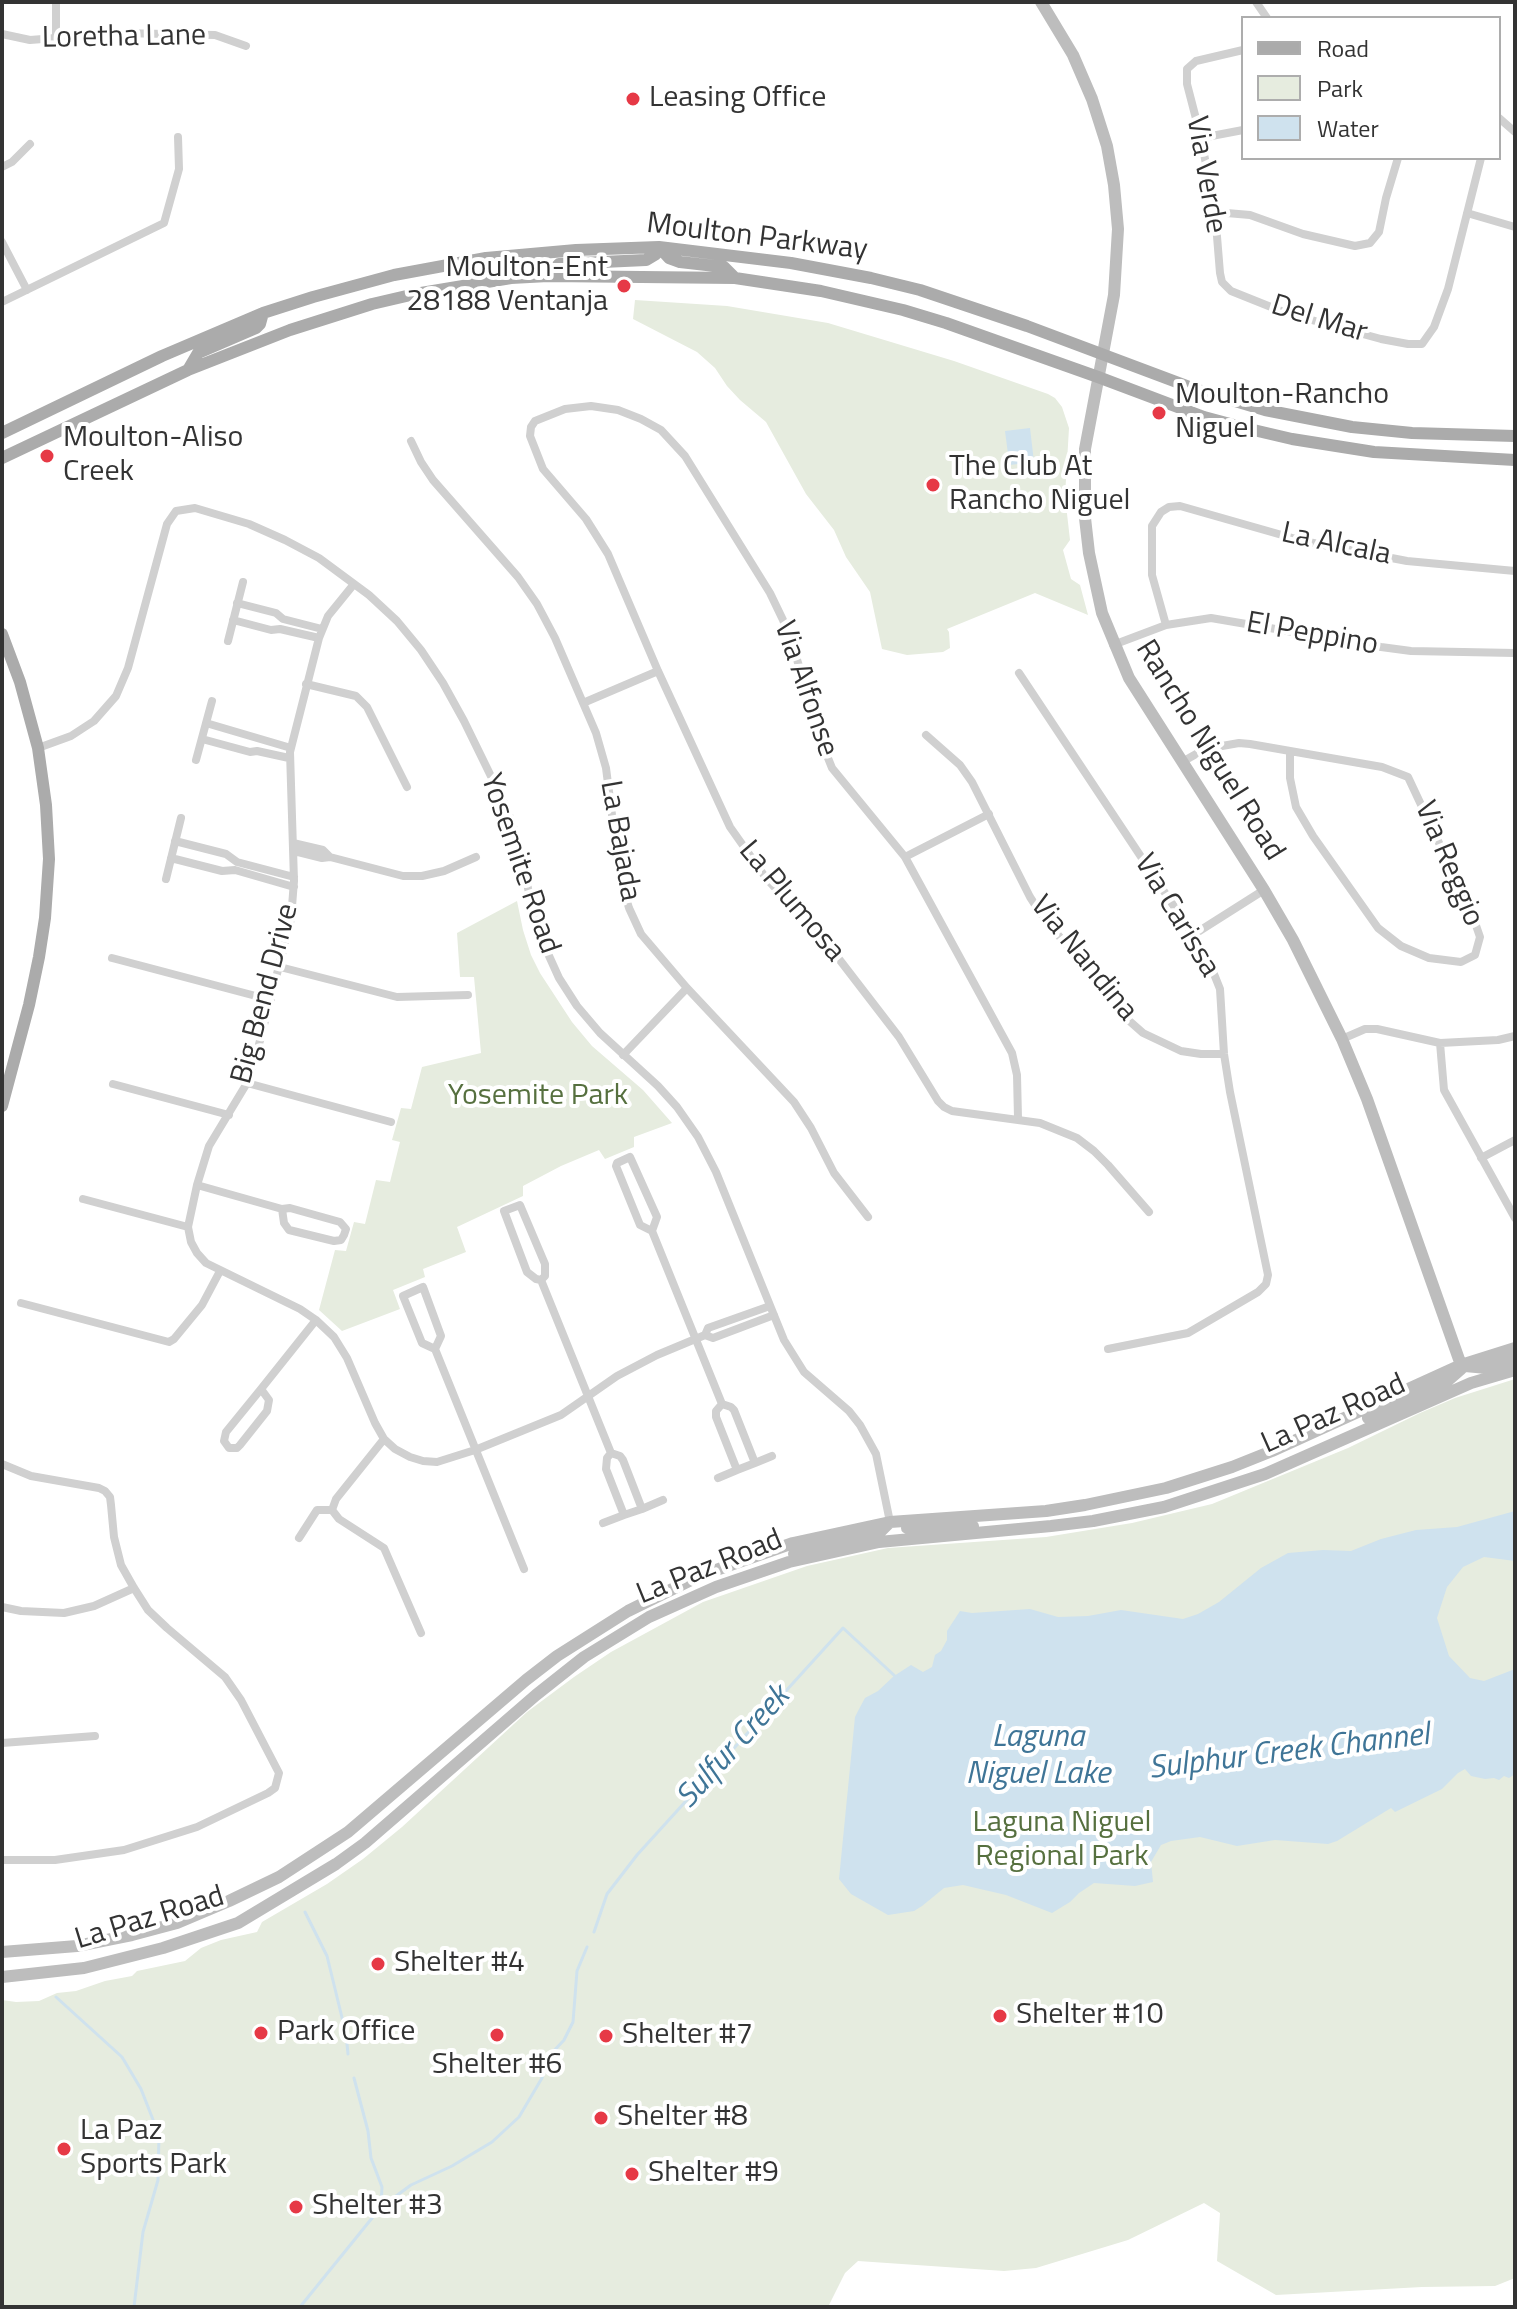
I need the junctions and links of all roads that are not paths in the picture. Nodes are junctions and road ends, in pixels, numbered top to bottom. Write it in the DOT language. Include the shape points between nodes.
graph roads {
  1 [pos="56,2"];
  2 [pos="1041,2"];
  3 [pos="2,34"];
  4 [pos="56,39"];
  5 [pos="246,46"];
  6 [pos="1241,50"];
  7 [pos="1241,130"];
  8 [pos="178,137"];
  9 [pos="1201,138"];
  10 [pos="30,144"];
  11 [pos="1397,160"];
  12 [pos="1480,160"];
  13 [pos="2,167"];
  14 [pos="1215,212"];
  15 [pos="1467,213"];
  16 [pos="1515,227"];
  17 [pos="2,242"];
  18 [pos="659,247"];
  19 [pos="548,276"];
  20 [pos="735,278"];
  21 [pos="1222,282"];
  22 [pos="27,290"];
  23 [pos="2,302"];
  24 [pos="263,313"];
  25 [pos="1103,355"];
  26 [pos="188,370"];
  27 [pos="1098,377"];
  28 [pos="531,427"];
  29 [pos="2,433"];
  30 [pos="1515,436"];
  31 [pos="411,441"];
  32 [pos="2,458"];
  33 [pos="1515,460"];
  34 [pos="1515,571"];
  35 [pos="243,582"];
  36 [pos="354,584"];
  37 [pos="237,603"];
  38 [pos="233,620"];
  39 [pos="281,624"];
  40 [pos="1166,625"];
  41 [pos="2,634"];
  42 [pos="320,634"];
  43 [pos="228,641"];
  44 [pos="1113,645"];
  45 [pos="1515,653"];
  46 [pos="658,671"];
  47 [pos="1019,673"];
  48 [pos="306,684"];
  49 [pos="212,701"];
  50 [pos="583,703"];
  51 [pos="206,723"];
  52 [pos="926,735"];
  53 [pos="202,739"];
  54 [pos="260,739"];
  55 [pos="38,748"];
  56 [pos="291,748"];
  57 [pos="257,751"];
  58 [pos="1290,751"];
  59 [pos="289,758"];
  60 [pos="196,760"];
  61 [pos="1182,762"];
  62 [pos="407,787"];
  63 [pos="989,814"];
  64 [pos="181,818"];
  65 [pos="175,841"];
  66 [pos="294,847"];
  67 [pos="476,857"];
  68 [pos="905,857"];
  69 [pos="171,858"];
  70 [pos="236,866"];
  71 [pos="166,879"];
  72 [pos="294,882"];
  73 [pos="1264,890"];
  74 [pos="1193,935"];
  75 [pos="112,958"];
  76 [pos="280,967"];
  77 [pos="687,988"];
  78 [pos="468,995"];
  79 [pos="271,1000"];
  80 [pos="1515,1036"];
  81 [pos="1342,1039"];
  82 [pos="1440,1043"];
  83 [pos="1224,1054"];
  84 [pos="623,1055"];
  85 [pos="247,1083"];
  86 [pos="113,1084"];
  87 [pos="2,1106"];
  88 [pos="229,1115"];
  89 [pos="1018,1118"];
  90 [pos="391,1122"];
  91 [pos="1514,1143"];
  92 [pos="1481,1158"];
  93 [pos="197,1185"];
  94 [pos="83,1199"];
  95 [pos="282,1209"];
  96 [pos="1149,1212"];
  97 [pos="868,1217"];
  98 [pos="1515,1218"];
  99 [pos="188,1227"];
  100 [pos="652,1231"];
  101 [pos="220,1271"];
  102 [pos="541,1280"];
  103 [pos="21,1303"];
  104 [pos="772,1310"];
  105 [pos="316,1320"];
  106 [pos="696,1339"];
  107 [pos="1515,1348"];
  108 [pos="435,1349"];
  109 [pos="1108,1349"];
  110 [pos="1515,1360"];
  111 [pos="1461,1365"];
  112 [pos="1515,1370"];
  113 [pos="261,1389"];
  114 [pos="587,1397"];
  115 [pos="722,1404"];
  116 [pos="1350,1435"];
  117 [pos="384,1439"];
  118 [pos="475,1450"];
  119 [pos="611,1453"];
  120 [pos="772,1456"];
  121 [pos="755,1463"];
  122 [pos="2,1464"];
  123 [pos="737,1470"];
  124 [pos="718,1478"];
  125 [pos="663,1500"];
  126 [pos="642,1509"];
  127 [pos="332,1510"];
  128 [pos="624,1515"];
  129 [pos="890,1522"];
  130 [pos="603,1523"];
  131 [pos="985,1532"];
  132 [pos="299,1538"];
  133 [pos="789,1562"];
  134 [pos="524,1569"];
  135 [pos="134,1588"];
  136 [pos="2,1607"];
  137 [pos="421,1633"];
  138 [pos="95,1736"];
  139 [pos="2,1743"];
  140 [pos="2,1860"];
  141 [pos="2,1952"];
  142 [pos="2,1977"];
  1 -- 4 [label="street"];
  2 -- 25 [label="main road, Rancho Niguel Road" via="1092,99 1114,185 1115,278"];
  3 -- 4 [label="street, Loretha Lane"];
  4 -- 5 [label="street, Loretha Lane" via="119,33 215,35"];
  6 -- 9 [label="street, Via Verde" via="1196,61 1187,69"];
  7 -- 9 [label="street"];
  8 -- 22 [label="street" via="179,169 164,223"];
  9 -- 14 [label="street, Via Verde"];
  10 -- 13 [label="street"];
  11 -- 14 [label="street" via="1379,232 1370,243 1355,246 1250,215"];
  12 -- 15 [label="street"];
  14 -- 21 [label="street, Via Verde"];
  15 -- 16 [label="street"];
  15 -- 21 [label="street, Del Mar" via="1448,289 1422,344 1381,339 1286,313 1231,291"];
  17 -- 22 [label="street"];
  18 -- 19 [label="main road" via="646,260 559,264"];
  18 -- 20 [label="main road" via="669,258 724,267"];
  18 -- 24 [label="main road, Moulton Parkway" via="486,258 359,284"];
  18 -- 25 [label="main road, Moulton Parkway" via="871,278 965,304"];
  19 -- 20 [label="main road, Moulton Parkway"];
  19 -- 26 [label="main road, Moulton Parkway" via="468,284 372,304"];
  20 -- 27 [label="main road, Moulton Parkway" via="903,310"];
  22 -- 23 [label="street"];
  24 -- 26 [label="main road" via="256,328 198,353"];
  24 -- 29 [label="main road, Moulton Parkway"];
  25 -- 27 [label="main road, Rancho Niguel Road"];
  25 -- 30 [label="main road, Moulton Parkway" via="1220,397 1309,419 1412,433"];
  26 -- 32 [label="main road, Moulton Parkway"];
  27 -- 33 [label="main road, Moulton Parkway" via="1204,417 1292,439 1374,452"];
  27 -- 44 [label="main road, Rancho Niguel Road" via="1085,449 1085,518 1095,587"];
  28 -- 46 [label="street, La Plumosa" via="543,469 608,554"];
  28 -- 68 [label="street, Via Alfonse" via="541,417 591,406 641,419 674,443 770,593 832,768"];
  31 -- 50 [label="street, La Bajada" via="433,480 537,604"];
  34 -- 40 [label="street, La Alcala" via="1392,558 1169,507 1152,526 1152,575"];
  35 -- 37 [label="street"];
  36 -- 42 [label="street, Big Bend Drive"];
  36 -- 55 [label="street, Yosemite Road" via="319,558 249,524 195,508 176,511 167,524 116,696 94,721"];
  36 -- 84 [label="street, Yosemite Road" via="397,621 443,683 507,809 533,912 559,978"];
  37 -- 38 [label="street"];
  37 -- 39 [label="street" via="276,613"];
  38 -- 39 [label="street" via="271,630"];
  38 -- 43 [label="street"];
  39 -- 42 [label="street"];
  40 -- 44 [label="street, El Peppino"];
  40 -- 45 [label="street, El Peppino" via="1211,618 1411,651"];
  41 -- 55 [label="main road"];
  42 -- 48 [label="street, Big Bend Drive"];
  44 -- 61 [label="main road, Rancho Niguel Road"];
  46 -- 50 [label="street"];
  46 -- 89 [label="street, La Plumosa" via="730,827 899,1037 938,1101 952,1111"];
  47 -- 74 [label="street, Via Carissa"];
  48 -- 56 [label="street, Big Bend Drive"];
  48 -- 62 [label="street" via="356,696 367,707"];
  49 -- 51 [label="street"];
  50 -- 77 [label="street, La Bajada" via="606,768 629,908 641,934"];
  51 -- 53 [label="street"];
  51 -- 54 [label="street"];
  52 -- 63 [label="street, Via Nandina" via="960,765"];
  53 -- 57 [label="street"];
  53 -- 60 [label="street"];
  54 -- 56 [label="street"];
  54 -- 57 [label="street"];
  55 -- 87 [label="main road" via="48,846 45,918"];
  56 -- 59 [label="street, Big Bend Drive"];
  57 -- 59 [label="street"];
  58 -- 58 [label="street, Via Reggio" via="1382,767 1408,777 1471,911 1480,937 1475,955 1461,962 1429,958 1378,928 1296,807"];
  58 -- 61 [label="street, Via Reggio" via="1239,743 1205,749"];
  59 -- 66 [label="street, Big Bend Drive"];
  61 -- 73 [label="main road, Rancho Niguel Road"];
  63 -- 68 [label="street"];
  63 -- 83 [label="street, Via Nandina" via="1041,914 1126,1018 1143,1033 1181,1051"];
  64 -- 65 [label="street"];
  65 -- 69 [label="street"];
  65 -- 70 [label="street" via="226,854"];
  66 -- 67 [label="street" via="323,850 330,857 403,876 444,871"];
  66 -- 72 [label="street, Big Bend Drive"];
  68 -- 89 [label="street, Via Alfonse" via="1012,1053"];
  69 -- 70 [label="street" via="222,871"];
  69 -- 71 [label="street"];
  70 -- 72 [label="street"];
  72 -- 76 [label="street, Big Bend Drive"];
  73 -- 74 [label="street"];
  73 -- 81 [label="main road, Rancho Niguel Road"];
  74 -- 83 [label="street, Via Carissa" via="1220,989"];
  75 -- 79 [label="street"];
  76 -- 78 [label="street" via="397,997"];
  76 -- 79 [label="street, Big Bend Drive"];
  77 -- 84 [label="street"];
  77 -- 97 [label="street, La Bajada" via="794,1102 834,1173"];
  79 -- 85 [label="street, Big Bend Drive"];
  80 -- 82 [label="street"];
  81 -- 82 [label="street" via="1377,1029"];
  81 -- 111 [label="main road, Rancho Niguel Road"];
  82 -- 92 [label="street" via="1444,1090"];
  83 -- 109 [label="street, Via Carissa" via="1266,1284 1188,1333"];
  84 -- 104 [label="street, Yosemite Road" via="658,1086 698,1137"];
  85 -- 88 [label="street, Big Bend Drive"];
  85 -- 90 [label="street"];
  86 -- 88 [label="street"];
  88 -- 93 [label="street, Big Bend Drive" via="209,1146"];
  89 -- 96 [label="street, La Plumosa" via="1060,1129 1086,1145"];
  91 -- 92 [label="street"];
  92 -- 98 [label="street"];
  93 -- 95 [label="street"];
  93 -- 99 [label="street, Big Bend Drive"];
  94 -- 99 [label="street"];
  95 -- 95 [label="street" via="340,1222 344,1235 334,1241 289,1230"];
  99 -- 101 [label="street" via="197,1253"];
  100 -- 100 [label="street" via="640,1225 616,1166 630,1157 657,1217"];
  100 -- 106 [label="street"];
  101 -- 103 [label="street" via="202,1305 169,1342"];
  101 -- 105 [label="street"];
  102 -- 102 [label="street" via="527,1272 504,1211 520,1205 545,1264"];
  102 -- 114 [label="street"];
  104 -- 106 [label="street" via="713,1338"];
  104 -- 129 [label="street, Yosemite Road" via="794,1358 849,1411 868,1438 881,1470"];
  105 -- 113 [label="street"];
  105 -- 117 [label="street" via="347,1358"];
  106 -- 114 [label="street" via="617,1376"];
  106 -- 115 [label="street"];
  107 -- 111 [label="main road, La Paz Road"];
  108 -- 108 [label="street" via="422,1343 403,1296 423,1287 441,1336"];
  108 -- 118 [label="street"];
  110 -- 111 [label="main road" via="1487,1368"];
  111 -- 116 [label="main road" via="1445,1383 1364,1420 1351,1428"];
  111 -- 129 [label="main road, La Paz Road" via="1272,1451 1166,1488 1046,1511"];
  112 -- 116 [label="main road, La Paz Road" via="1471,1383"];
  113 -- 113 [label="street" via="269,1400 267,1411 237,1448 229,1448 226,1432"];
  114 -- 118 [label="street" via="561,1415"];
  114 -- 119 [label="street"];
  115 -- 121 [label="street" via="734,1410"];
  115 -- 123 [label="street" via="716,1417"];
  116 -- 131 [label="main road, La Paz Road" via="1265,1474 1164,1507 1093,1521"];
  117 -- 118 [label="street" via="423,1461"];
  117 -- 127 [label="street"];
  118 -- 134 [label="street"];
  119 -- 126 [label="street" via="623,1460"];
  119 -- 128 [label="street" via="606,1469"];
  120 -- 121 [label="street"];
  121 -- 123 [label="street"];
  122 -- 135 [label="street" via="31,1476 105,1491 121,1565"];
  123 -- 124 [label="street"];
  125 -- 126 [label="street"];
  126 -- 128 [label="street"];
  127 -- 132 [label="street" via="317,1510"];
  127 -- 137 [label="street" via="384,1548"];
  128 -- 130 [label="street"];
  129 -- 131 [label="main road" via="902,1528 975,1526"];
  129 -- 133 [label="main road" via="881,1531 797,1551"];
  129 -- 141 [label="main road, La Paz Road" via="793,1543 737,1562 628,1611 526,1680 348,1832 238,1897 132,1935"];
  131 -- 133 [label="main road, La Paz Road" via="879,1542"];
  133 -- 142 [label="main road, La Paz Road" via="682,1601 605,1643 557,1677 365,1843 238,1923 84,1968"];
  135 -- 136 [label="street" via="64,1613"];
  135 -- 140 [label="street" via="148,1610 225,1677 276,1765 275,1788 197,1827 124,1850 55,1860"];
  138 -- 139 [label="street"];
}
